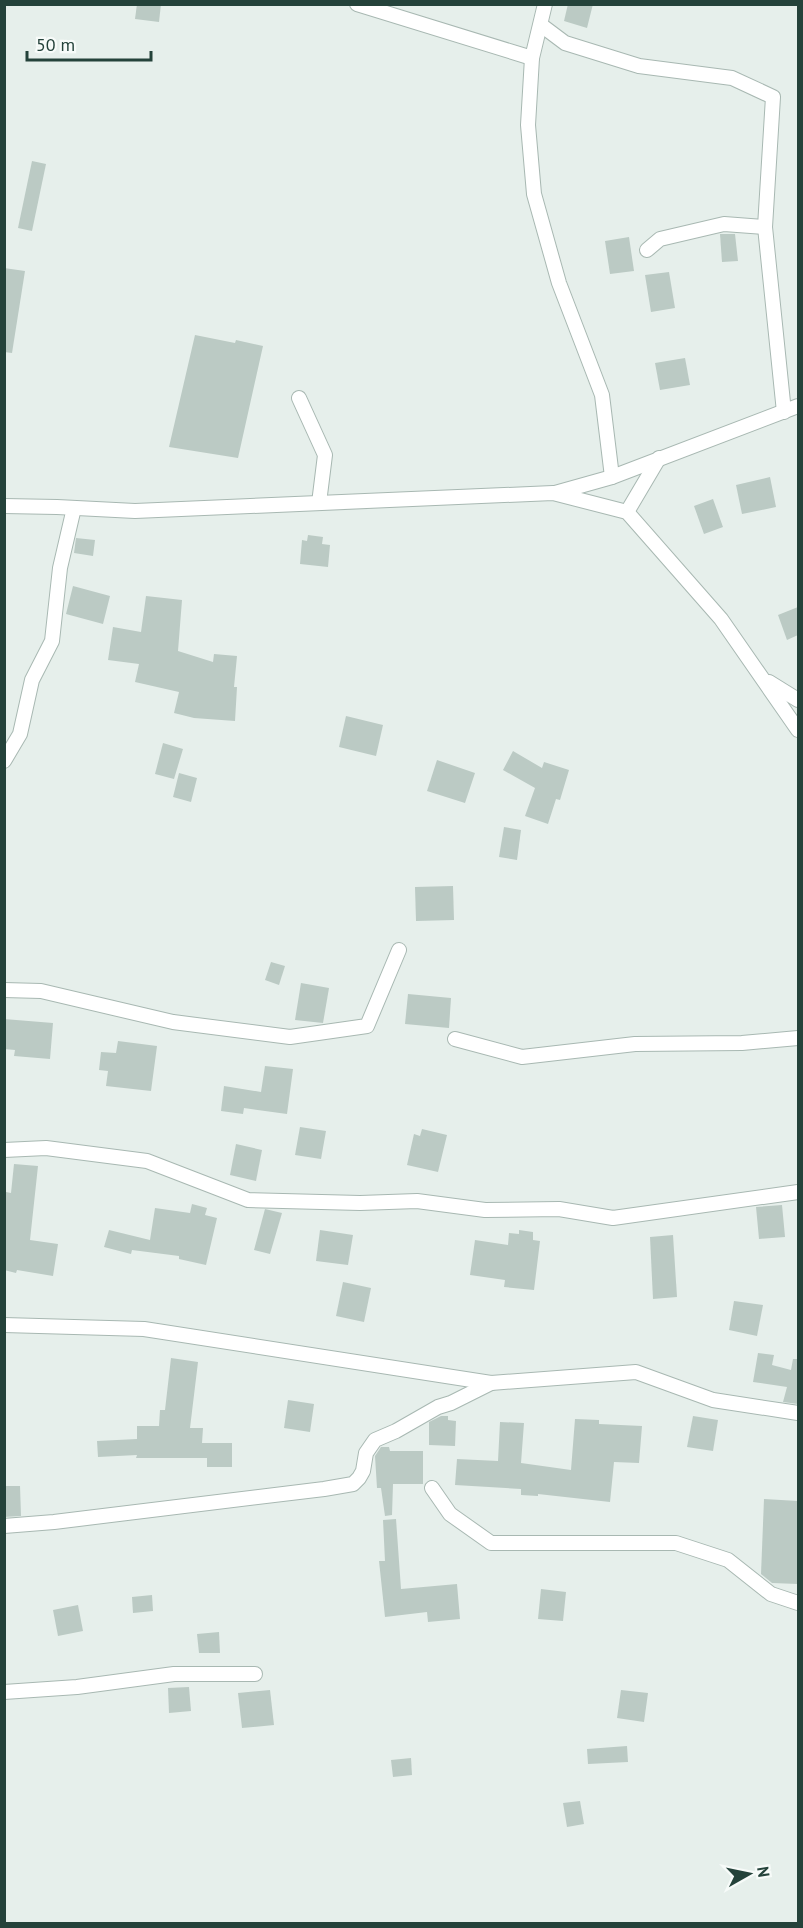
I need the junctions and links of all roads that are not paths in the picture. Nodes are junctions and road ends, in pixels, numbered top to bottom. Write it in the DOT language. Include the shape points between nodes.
graph roads {
  1 [pos="357,4"];
  2 [pos="545,4"];
  3 [pos="541,25"];
  4 [pos="532,58"];
  5 [pos="765,227"];
  6 [pos="647,250"];
  7 [pos="299,398"];
  8 [pos="798,406"];
  9 [pos="784,412"];
  10 [pos="659,458"];
  11 [pos="612,477"];
  12 [pos="553,493"];
  13 [pos="319,503"];
  14 [pos="4,506"];
  15 [pos="74,508"];
  16 [pos="627,512"];
  17 [pos="765,680"];
  18 [pos="798,700"];
  19 [pos="798,730"];
  20 [pos="4,760"];
  21 [pos="399,950"];
  22 [pos="4,990"];
  23 [pos="798,1038"];
  24 [pos="455,1039"];
  25 [pos="4,1150"];
  26 [pos="798,1192"];
  27 [pos="4,1325"];
  28 [pos="491,1383"];
  29 [pos="798,1413"];
  30 [pos="432,1488"];
  31 [pos="4,1526"];
  32 [pos="798,1603"];
  33 [pos="255,1674"];
  34 [pos="4,1692"];
  1 -- 4 [label="street"];
  2 -- 3 [label="street"];
  3 -- 4 [label="street"];
  3 -- 5 [label="street" via="565,43 639,66 732,78 773,97"];
  4 -- 11 [label="street" via="528,125 534,194 558,283 602,395"];
  5 -- 6 [label="street" via="724,224 660,239"];
  5 -- 9 [label="street"];
  7 -- 13 [label="street" via="325,455"];
  8 -- 9 [label="street"];
  9 -- 10 [label="street"];
  10 -- 11 [label="street"];
  10 -- 16 [label="street"];
  11 -- 12 [label="street"];
  12 -- 13 [label="street"];
  12 -- 16 [label="street"];
  13 -- 15 [label="street" via="135,511"];
  14 -- 15 [label="street"];
  15 -- 20 [label="street" via="60,568 52,641 32,680 20,734"];
  16 -- 17 [label="street" via="721,619"];
  17 -- 18 [label="street"];
  17 -- 19 [label="street"];
  21 -- 22 [label="street" via="367,1026 291,1037 172,1022 41,991"];
  23 -- 24 [label="street" via="635,1044 522,1057"];
  25 -- 26 [label="street" via="46,1148 147,1161 248,1200 417,1201 485,1210 559,1209 613,1218"];
  27 -- 28 [label="street" via="144,1329"];
  28 -- 29 [label="street" via="636,1372 713,1400"];
  28 -- 31 [label="street" via="375,1440 366,1453 363,1471 353,1484"];
  30 -- 32 [label="street" via="450,1514 491,1543 676,1543 728,1560 771,1594"];
  33 -- 34 [label="street" via="174,1674"];
}
